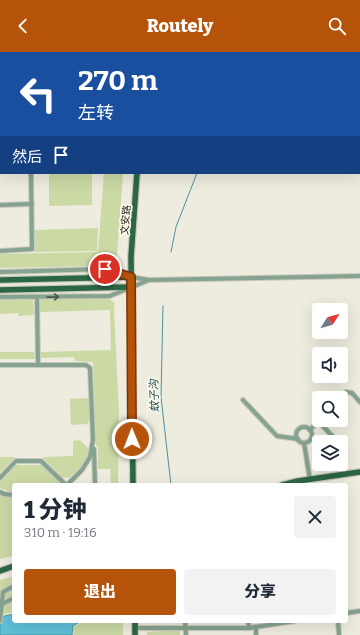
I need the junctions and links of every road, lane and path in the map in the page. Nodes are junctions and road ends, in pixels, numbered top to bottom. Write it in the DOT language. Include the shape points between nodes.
graph roads {
  1 [pos="31,174"];
  2 [pos="137,174"];
  3 [pos="32,204"];
  4 [pos="0,205"];
  5 [pos="0,251"];
  6 [pos="0,272"];
  7 [pos="360,276"];
  8 [pos="131,277"];
  9 [pos="0,280"];
  10 [pos="149,280"];
  11 [pos="131,287"];
  12 [pos="0,290"];
  13 [pos="0,297"];
  14 [pos="37,297"];
  15 [pos="0,365"];
  16 [pos="38,365"];
  17 [pos="348,392"];
  18 [pos="243,400"];
  19 [pos="360,402"];
  20 [pos="313,427"];
  21 [pos="324,427"];
  22 [pos="310,430"];
  23 [pos="331,435"];
  24 [pos="298,439"];
  25 [pos="93,440"];
  26 [pos="304,442"];
  27 [pos="360,472"];
  28 [pos="0,478"];
  29 [pos="310,480"];
  30 [pos="64,483"];
  31 [pos="68,483"];
  32 [pos="95,483"];
  33 [pos="133,483"];
  34 [pos="293,483"];
  35 [pos="0,492"];
  36 [pos="12,495"];
  37 [pos="12,567"];
  38 [pos="0,571"];
  39 [pos="12,587"];
  40 [pos="1,592"];
  41 [pos="12,599"];
  42 [pos="1,605"];
  43 [pos="360,611"];
  44 [pos="348,614"];
  45 [pos="0,621"];
  46 [pos="135,623"];
  47 [pos="185,623"];
  48 [pos="248,623"];
  49 [pos="282,623"];
  50 [pos="338,623"];
  51 [pos="186,627"];
  52 [pos="256,627"];
  53 [pos="135,628"];
  54 [pos="249,628"];
  55 [pos="135,635"];
  56 [pos="186,635"];
  57 [pos="256,635"];
  58 [pos="339,635"];
  1 -- 3 [label="street"];
  2 -- 8 [label="main road, 文安路"];
  3 -- 4 [label="street"];
  3 -- 5 [label="street" via="32,249"];
  6 -- 8 [label="street" via="105,269"];
  7 -- 10 [label="street"];
  8 -- 9 [label="main road"];
  8 -- 10 [label="street"];
  8 -- 11 [label="main road, 文安路"];
  10 -- 11 [label="street"];
  11 -- 12 [label="main road"];
  14 -- 11 [label="street, one-way" via="110,296"];
  11 -- 33 [label="main road, 文安路"];
  13 -- 14 [label="street"];
  14 -- 16 [label="street"];
  15 -- 16 [label="street"];
  16 -- 25 [label="street" via="86,365 90,368"];
  17 -- 19 [label="street"];
  18 -- 24 [label="street" via="278,436"];
  20 -- 22 [label="street"];
  21 -- 23 [label="street"];
  22 -- 24 [label="street" via="300,428 296,434"];
  22 -- 26 [label="street" via="311,439"];
  24 -- 26 [label="street"];
  25 -- 31 [label="street" via="90,457 82,470"];
  25 -- 32 [label="street"];
  26 -- 29 [label="street"];
  27 -- 29 [label="main road"];
  28 -- 30 [label="street" via="16,461 41,461"];
  29 -- 34 [label="main road"];
  35 -- 36 [label="street"];
  37 -- 38 [label="main road"];
  39 -- 40 [label="street"];
  40 -- 42 [label="street"];
  41 -- 42 [label="street"];
  42 -- 45 [label="street"];
  43 -- 44 [label="street"];
  46 -- 53 [label="main road"];
  47 -- 51 [label="street"];
  48 -- 54 [label="street"];
  49 -- 52 [label="street"];
  50 -- 58 [label="street"];
  51 -- 53 [label="street"];
  51 -- 54 [label="street"];
  51 -- 56 [label="street"];
  52 -- 54 [label="street"];
  52 -- 57 [label="street"];
  53 -- 55 [label="main road"];
}
